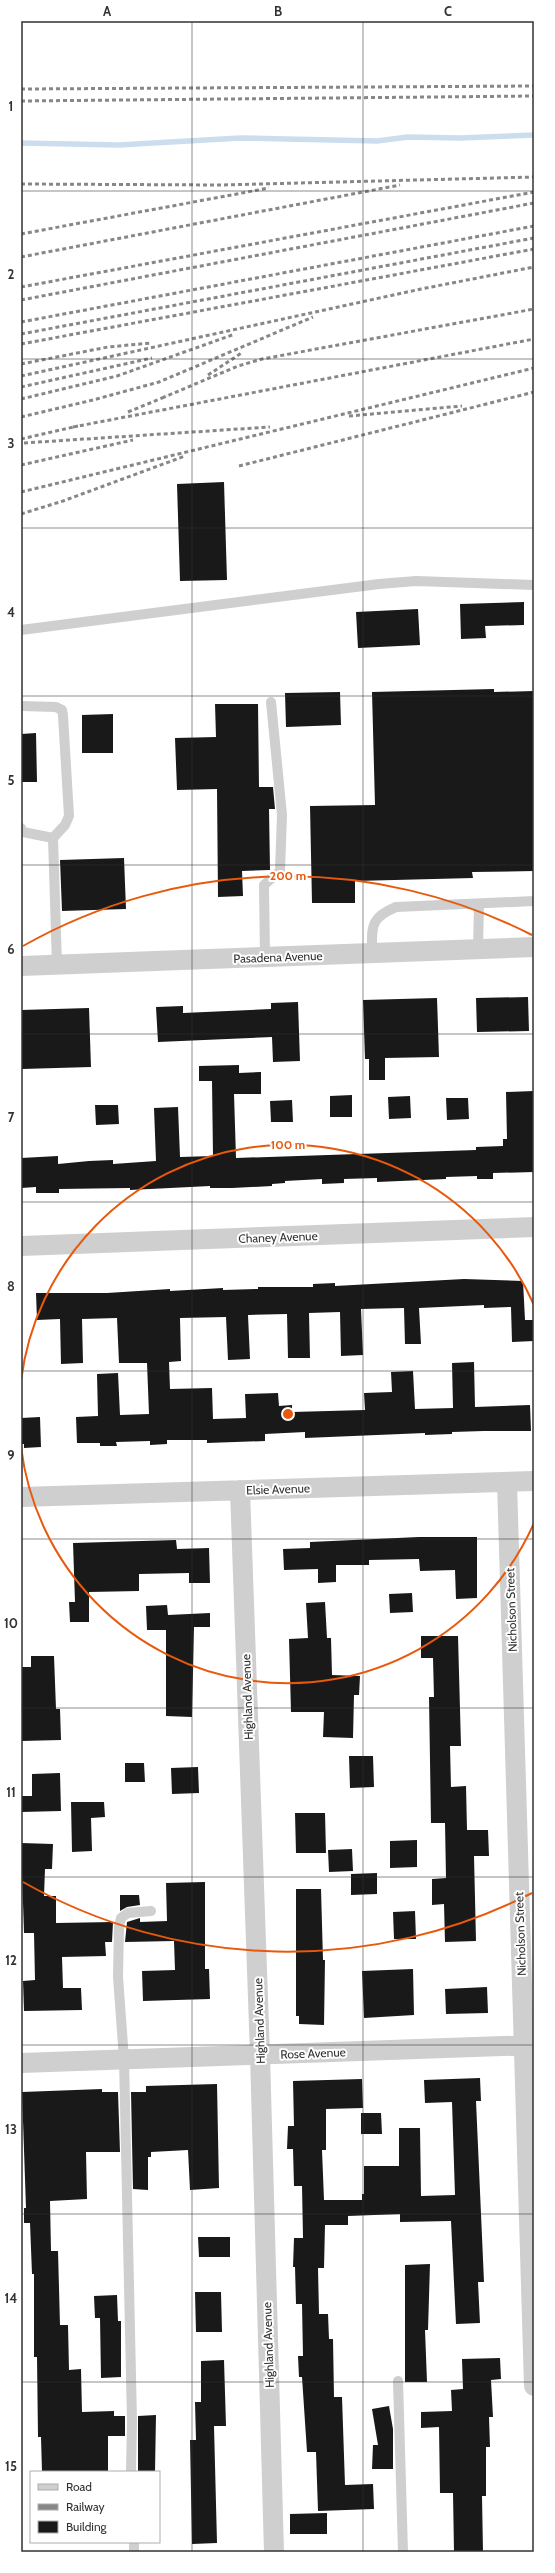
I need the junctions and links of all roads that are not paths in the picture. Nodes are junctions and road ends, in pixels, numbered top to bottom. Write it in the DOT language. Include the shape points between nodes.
graph roads {
  1 [pos="534,585"];
  2 [pos="21,630"];
  3 [pos="271,702"];
  4 [pos="21,706"];
  5 [pos="22,831"];
  6 [pos="53,838"];
  7 [pos="534,901"];
  8 [pos="479,904"];
  9 [pos="534,947"];
  10 [pos="478,949"];
  11 [pos="372,954"];
  12 [pos="265,958"];
  13 [pos="57,965"];
  14 [pos="21,966"];
  15 [pos="534,1227"];
  16 [pos="21,1246"];
  17 [pos="534,1481"];
  18 [pos="507,1482"];
  19 [pos="240,1490"];
  20 [pos="21,1496"];
  21 [pos="151,1911"];
  22 [pos="528,2045"];
  23 [pos="260,2055"];
  24 [pos="124,2059"];
  25 [pos="21,2062"];
  26 [pos="398,2381"];
  27 [pos="534,2386"];
  28 [pos="131,2471"];
  29 [pos="274,2552"];
  30 [pos="403,2552"];
  1 -- 2 [label="lane" via="416,581 379,584"];
  3 -- 12 [label="lane" via="282,815 280,871 264,885"];
  4 -- 6 [label="lane" via="56,707 62,710 69,816"];
  5 -- 6 [label="lane"];
  6 -- 13 [label="lane"];
  7 -- 8 [label="lane"];
  8 -- 10 [label="lane"];
  8 -- 11 [label="lane" via="396,907 381,913 372,926"];
  9 -- 10 [label="street, Pasadena Avenue"];
  10 -- 11 [label="street, Pasadena Avenue"];
  11 -- 12 [label="street, Pasadena Avenue"];
  12 -- 13 [label="street, Pasadena Avenue"];
  13 -- 14 [label="street, Pasadena Avenue"];
  15 -- 16 [label="street, Chaney Avenue"];
  17 -- 18 [label="street, Elsie Avenue"];
  18 -- 19 [label="street, Elsie Avenue"];
  18 -- 22 [label="street, Nicholson Street"];
  19 -- 20 [label="street, Elsie Avenue"];
  19 -- 23 [label="street, Highland Avenue"];
  21 -- 24 [label="lane" via="128,1913 122,1918 119,1926 118,1977"];
  22 -- 23 [label="street, Rose Avenue"];
  22 -- 27 [label="street, Nicholson Street"];
  23 -- 24 [label="street, Rose Avenue"];
  23 -- 29 [label="street, Highland Avenue"];
  24 -- 25 [label="street, Rose Avenue"];
  24 -- 28 [label="lane"];
  26 -- 30 [label="lane"];
}
